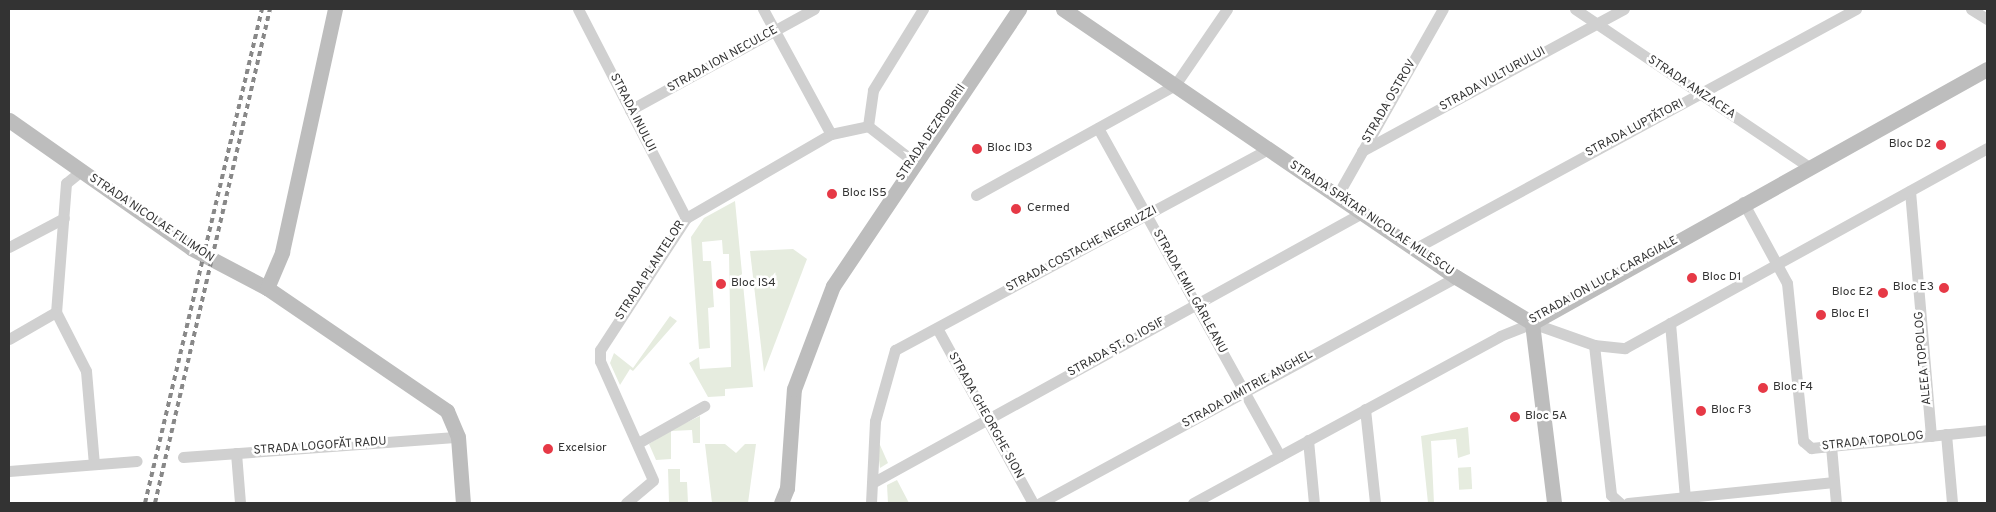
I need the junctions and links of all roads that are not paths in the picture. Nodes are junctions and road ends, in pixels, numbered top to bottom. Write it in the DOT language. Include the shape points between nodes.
graph roads {
  1 [pos="335,9"];
  2 [pos="578,9"];
  3 [pos="763,9"];
  4 [pos="814,9"];
  5 [pos="923,9"];
  6 [pos="1019,9"];
  7 [pos="1063,9"];
  8 [pos="1227,9"];
  9 [pos="1443,9"];
  10 [pos="1575,9"];
  11 [pos="1624,9"];
  12 [pos="1856,9"];
  13 [pos="1597,23"];
  14 [pos="776,32"];
  15 [pos="1987,68"];
  16 [pos="1174,85"];
  17 [pos="1699,94"];
  18 [pos="630,110"];
  19 [pos="9,120"];
  20 [pos="868,126"];
  21 [pos="1098,128"];
  22 [pos="831,134"];
  23 [pos="1987,148"];
  24 [pos="1268,149"];
  25 [pos="1362,151"];
  26 [pos="913,161"];
  27 [pos="1808,167"];
  28 [pos="81,171"];
  29 [pos="1910,191"];
  30 [pos="976,195"];
  31 [pos="1337,196"];
  32 [pos="1743,202"];
  33 [pos="1362,213"];
  34 [pos="1146,215"];
  35 [pos="64,218"];
  36 [pos="686,218"];
  37 [pos="9,247"];
  38 [pos="1414,249"];
  39 [pos="1776,265"];
  40 [pos="1456,277"];
  41 [pos="267,288"];
  42 [pos="1196,305"];
  43 [pos="56,312"];
  44 [pos="1532,323"];
  45 [pos="1670,323"];
  46 [pos="937,328"];
  47 [pos="9,338"];
  48 [pos="1594,345"];
  49 [pos="1245,392"];
  50 [pos="704,406"];
  51 [pos="1365,409"];
  52 [pos="987,420"];
  53 [pos="1987,430"];
  54 [pos="1946,434"];
  55 [pos="1931,436"];
  56 [pos="458,437"];
  57 [pos="1308,440"];
  58 [pos="638,443"];
  59 [pos="1831,446"];
  60 [pos="236,453"];
  61 [pos="1280,456"];
  62 [pos="183,457"];
  63 [pos="137,461"];
  64 [pos="94,464"];
  65 [pos="9,471"];
  66 [pos="1834,482"];
  67 [pos="872,483"];
  68 [pos="787,488"];
  69 [pos="1685,497"];
  70 [pos="240,503"];
  71 [pos="463,503"];
  72 [pos="626,503"];
  73 [pos="781,503"];
  74 [pos="792,503"];
  75 [pos="871,503"];
  76 [pos="1033,503"];
  77 [pos="1040,503"];
  78 [pos="1193,503"];
  79 [pos="1314,503"];
  80 [pos="1375,503"];
  81 [pos="1554,503"];
  82 [pos="1620,503"];
  83 [pos="1628,503"];
  84 [pos="1836,503"];
  85 [pos="1952,503"];
  1 -- 41 [label="street" via="282,252"];
  2 -- 18 [label="street, STRADA INULUI"];
  3 -- 14 [label="street"];
  4 -- 14 [label="street, STRADA ION NECULCE"];
  5 -- 20 [label="street" via="873,90"];
  6 -- 26 [label="street, STRADA DEZROBIRII"];
  7 -- 16 [label="street, STRADA SPĂTAR NICOLAE MILESCU"];
  8 -- 16 [label="street"];
  9 -- 25 [label="street, STRADA OSTROV"];
  10 -- 13 [label="street, STRADA AMZACEA"];
  11 -- 13 [label="street, STRADA VULTURULUI"];
  12 -- 17 [label="street, STRADA LUPTĂTORI"];
  13 -- 17 [label="street, STRADA AMZACEA"];
  13 -- 25 [label="street, STRADA VULTURULUI"];
  14 -- 18 [label="street, STRADA ION NECULCE"];
  14 -- 22 [label="street"];
  15 -- 27 [label="street, STRADA ION LUCA CARAGIALE"];
  16 -- 21 [label="street"];
  16 -- 24 [label="street, STRADA SPĂTAR NICOLAE MILESCU"];
  17 -- 27 [label="street, STRADA AMZACEA"];
  17 -- 38 [label="street, STRADA LUPTĂTORI"];
  18 -- 36 [label="street, STRADA INULUI"];
  19 -- 28 [label="street, STRADA NICOLAE FILIMON"];
  20 -- 22 [label="street, STRADA PLANTELOR"];
  20 -- 26 [label="street"];
  21 -- 30 [label="street"];
  21 -- 34 [label="street, STRADA EMIL GÂRLEANU"];
  22 -- 36 [label="street, STRADA PLANTELOR"];
  23 -- 29 [label="street"];
  24 -- 31 [label="street, STRADA SPĂTAR NICOLAE MILESCU"];
  24 -- 34 [label="street, STRADA COSTACHE NEGRUZZI"];
  25 -- 31 [label="street, STRADA OSTROV"];
  26 -- 68 [label="street, STRADA DEZROBIRII" via="850,257 811,336 794,389"];
  27 -- 32 [label="street, STRADA ION LUCA CARAGIALE"];
  28 -- 35 [label="street" via="66,183"];
  28 -- 41 [label="street, STRADA NICOLAE FILIMON" via="191,248"];
  29 -- 39 [label="street"];
  29 -- 55 [label="street, ALEEA TOPOLOG"];
  31 -- 33 [label="street, STRADA SPĂTAR NICOLAE MILESCU"];
  32 -- 39 [label="street"];
  32 -- 44 [label="street, STRADA ION LUCA CARAGIALE"];
  33 -- 38 [label="street, STRADA SPĂTAR NICOLAE MILESCU"];
  33 -- 42 [label="street, STRADA ȘT. O. IOSIF"];
  34 -- 42 [label="street, STRADA EMIL GÂRLEANU"];
  34 -- 46 [label="street, STRADA COSTACHE NEGRUZZI"];
  35 -- 37 [label="street"];
  35 -- 43 [label="street"];
  36 -- 58 [label="street, STRADA PLANTELOR" via="600,350 600,361"];
  38 -- 40 [label="street, STRADA SPĂTAR NICOLAE MILESCU"];
  39 -- 45 [label="street"];
  39 -- 59 [label="street, STRADA TOPOLOG" via="1786,283 1802,441 1811,448"];
  40 -- 44 [label="street, STRADA SPĂTAR NICOLAE MILESCU"];
  40 -- 49 [label="street, STRADA DIMITRIE ANGHEL"];
  41 -- 56 [label="street, STRADA NICOLAE FILIMON" via="447,411"];
  42 -- 49 [label="street, STRADA EMIL GÂRLEANU"];
  42 -- 52 [label="street, STRADA ȘT. O. IOSIF"];
  43 -- 47 [label="street"];
  43 -- 64 [label="street" via="86,371"];
  44 -- 48 [label="street"];
  44 -- 51 [label="street, STRADA ION LUCA CARAGIALE" via="1500,336"];
  44 -- 81 [label="street"];
  45 -- 48 [label="street" via="1625,348"];
  45 -- 69 [label="street"];
  46 -- 52 [label="street, STRADA GHEORGHE SION"];
  46 -- 67 [label="street, STRADA COSTACHE NEGRUZZI" via="895,350 875,421"];
  48 -- 82 [label="street" via="1611,495"];
  49 -- 61 [label="street, STRADA EMIL GÂRLEANU"];
  49 -- 77 [label="street, STRADA DIMITRIE ANGHEL"];
  50 -- 58 [label="street"];
  51 -- 57 [label="street, STRADA ION LUCA CARAGIALE"];
  51 -- 80 [label="street"];
  52 -- 67 [label="street, STRADA ȘT. O. IOSIF"];
  52 -- 76 [label="street, STRADA GHEORGHE SION"];
  53 -- 54 [label="street, STRADA TOPOLOG"];
  54 -- 55 [label="street, STRADA TOPOLOG"];
  54 -- 85 [label="street"];
  55 -- 59 [label="street, STRADA TOPOLOG"];
  56 -- 60 [label="street, STRADA LOGOFĂT RADU"];
  56 -- 71 [label="street"];
  57 -- 61 [label="street, STRADA ION LUCA CARAGIALE"];
  57 -- 79 [label="street"];
  58 -- 72 [label="street, STRADA PLANTELOR" via="653,480"];
  59 -- 66 [label="street"];
  60 -- 62 [label="street, STRADA LOGOFĂT RADU"];
  60 -- 70 [label="street"];
  61 -- 78 [label="street, STRADA ION LUCA CARAGIALE"];
  63 -- 64 [label="street"];
  64 -- 65 [label="street"];
  66 -- 69 [label="street"];
  66 -- 84 [label="street"];
  67 -- 75 [label="street"];
  68 -- 73 [label="street, STRADA DEZROBIRII"];
  68 -- 74 [label="street, STRADA DEZROBIRII"];
  69 -- 83 [label="street"];
}
